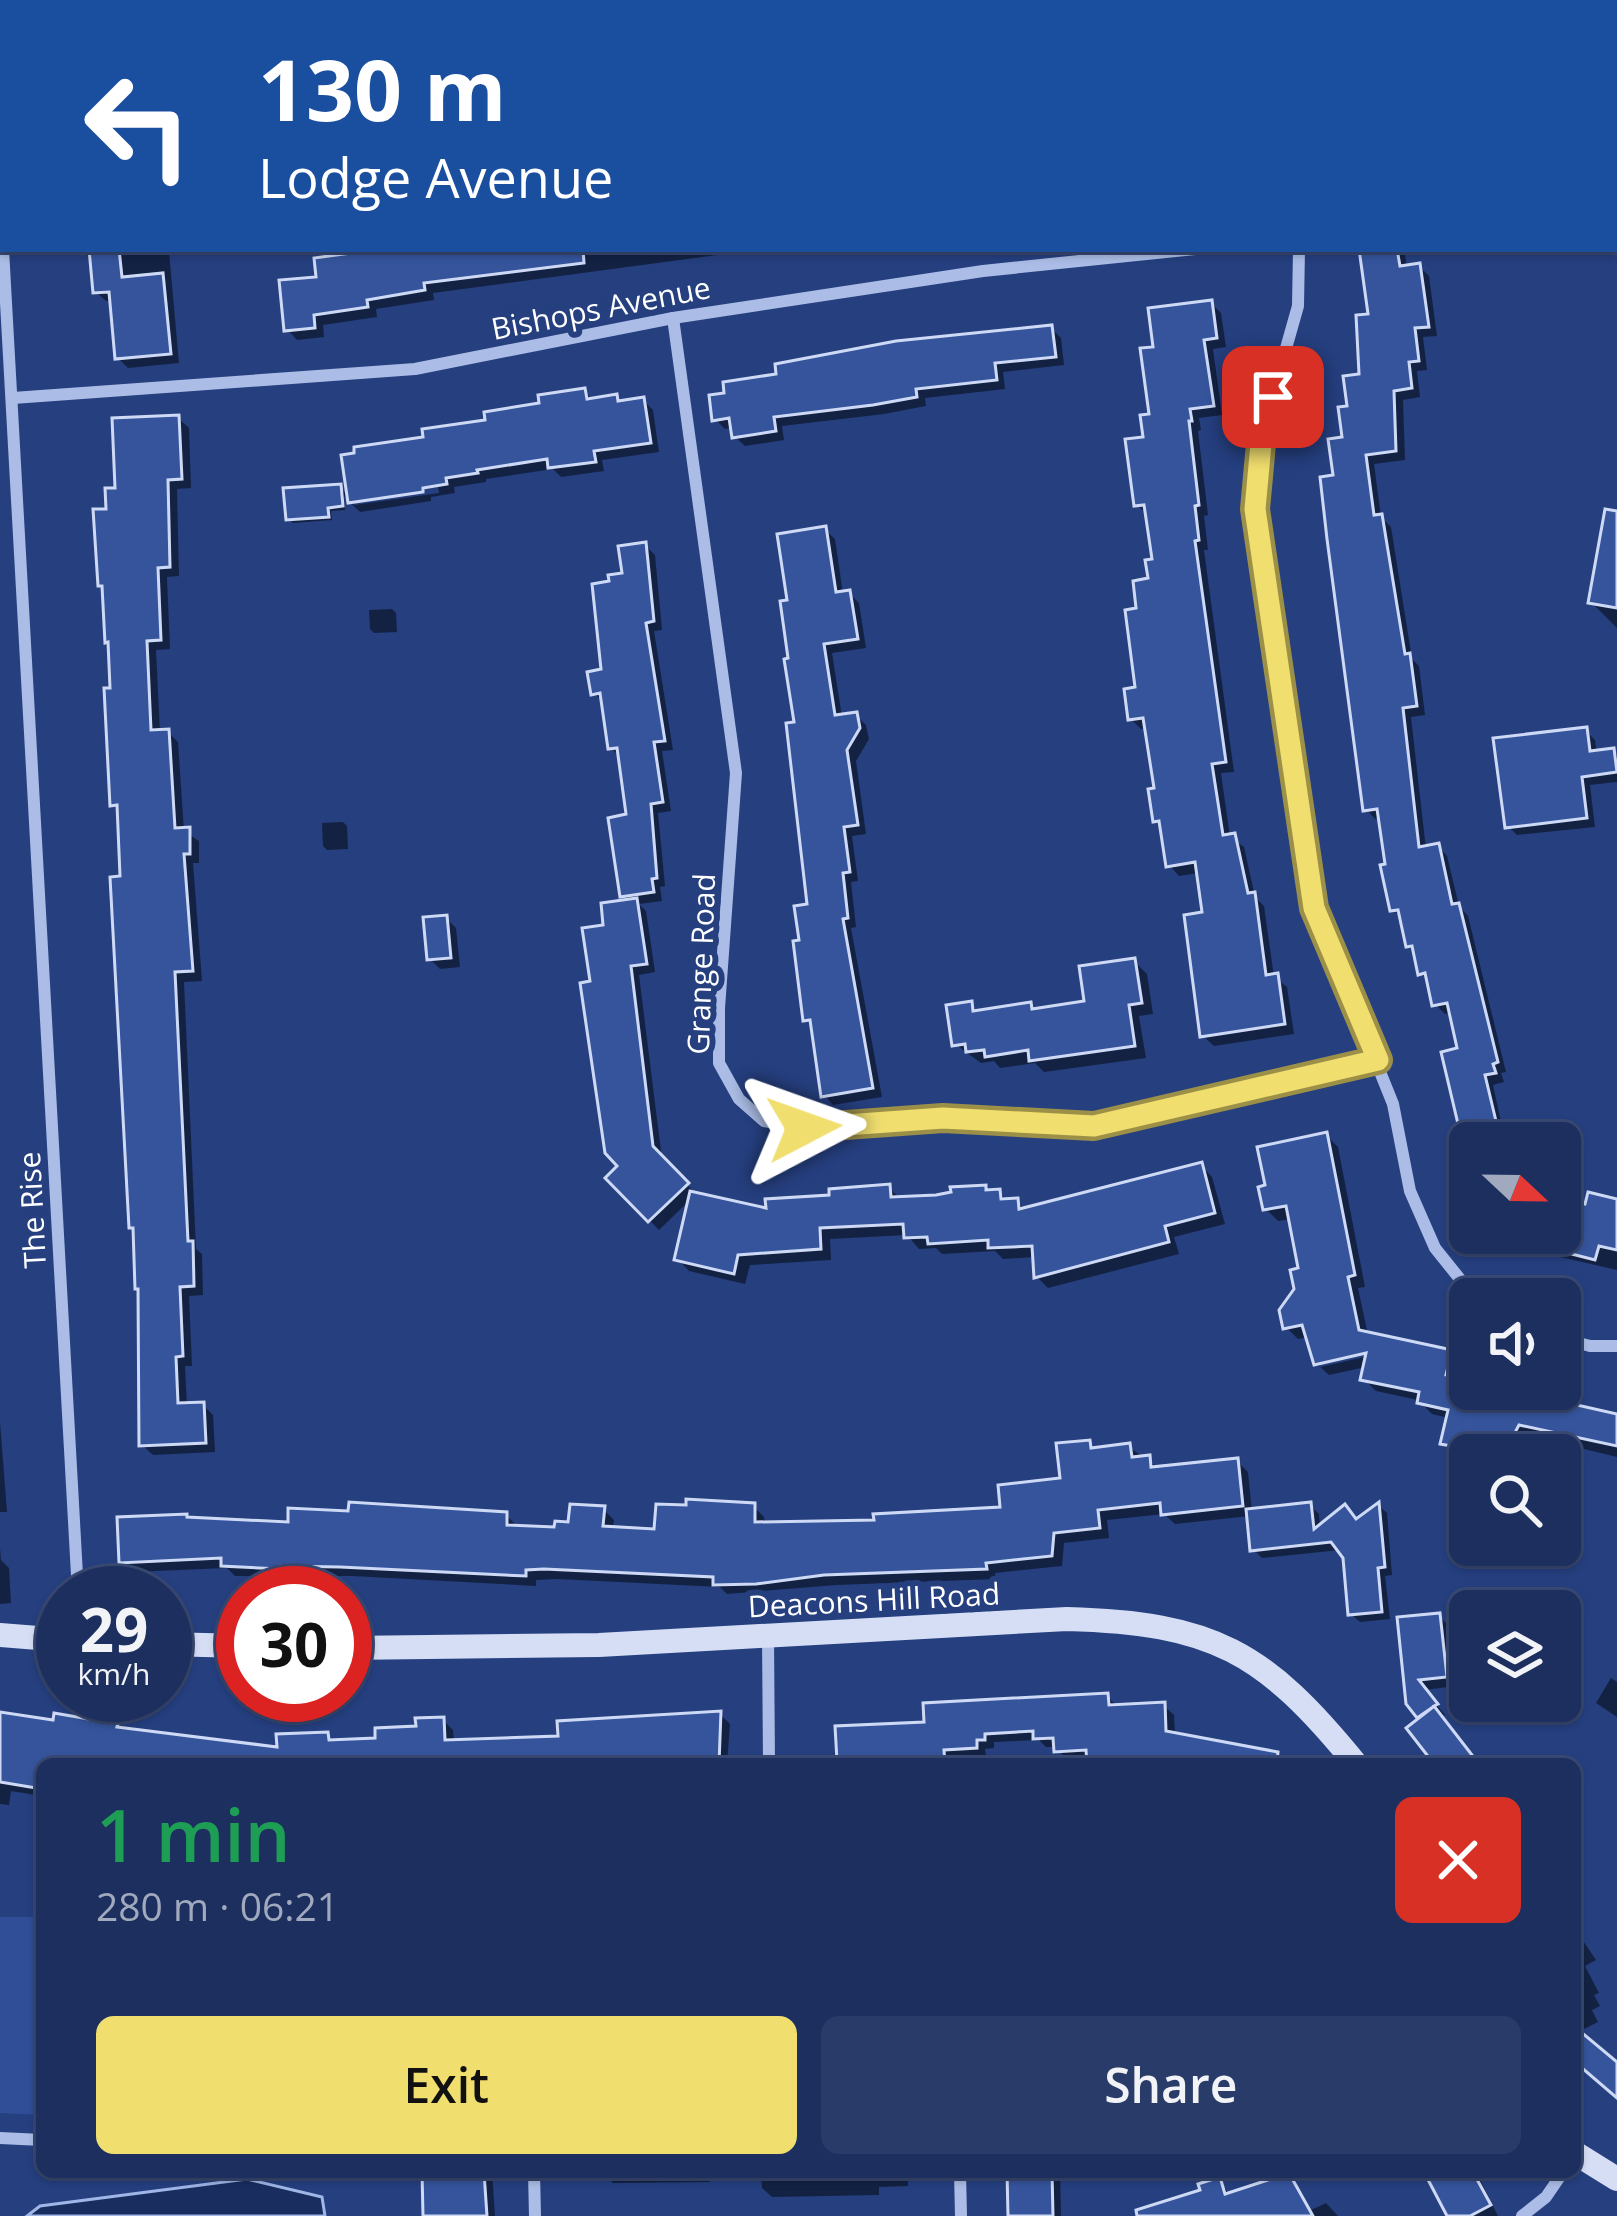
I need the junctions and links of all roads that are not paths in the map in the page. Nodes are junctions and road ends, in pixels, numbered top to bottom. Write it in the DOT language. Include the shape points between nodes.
graph roads {
  1 [pos="3,252"];
  2 [pos="1166,252"];
  3 [pos="1299,252"];
  4 [pos="673,318"];
  5 [pos="13,398"];
  6 [pos="7,416"];
  7 [pos="1378,1060"];
  8 [pos="1459,1278"];
  9 [pos="1581,1344"];
  10 [pos="1617,1346"];
  11 [pos="76,1566"];
  12 [pos="0,1635"];
  13 [pos="36,1638"];
  14 [pos="768,1638"];
  15 [pos="372,1648"];
  16 [pos="769,1758"];
  17 [pos="1351,1758"];
  18 [pos="0,2138"];
  19 [pos="36,2140"];
  20 [pos="1581,2158"];
  21 [pos="534,2178"];
  22 [pos="959,2178"];
  23 [pos="1560,2178"];
  24 [pos="1617,2179"];
  25 [pos="536,2216"];
  26 [pos="961,2216"];
  27 [pos="1522,2216"];
  1 -- 5 [label="street, The Rise"];
  2 -- 4 [label="street, Bishops Avenue"];
  3 -- 7 [label="street" via="1298,306 1262,433 1255,509 1314,908"];
  4 -- 5 [label="street, Bishops Avenue" via="416,369"];
  4 -- 7 [label="street, Grange Road" via="736,773 719,1063 739,1100 764,1121 804,1128 943,1118 1094,1126"];
  5 -- 6 [label="street, The Rise"];
  6 -- 11 [label="street, The Rise"];
  7 -- 8 [label="street" via="1410,1191 1435,1248"];
  9 -- 10 [label="street"];
  12 -- 13 [label="street"];
  14 -- 15 [label="street, Deacons Hill Road"];
  14 -- 16 [label="street"];
  14 -- 17 [label="street, Deacons Hill Road" via="1067,1619 1171,1627 1263,1669"];
  18 -- 19 [label="street"];
  20 -- 24 [label="street"];
  21 -- 25 [label="street"];
  22 -- 26 [label="street"];
  23 -- 27 [label="street"];
}
